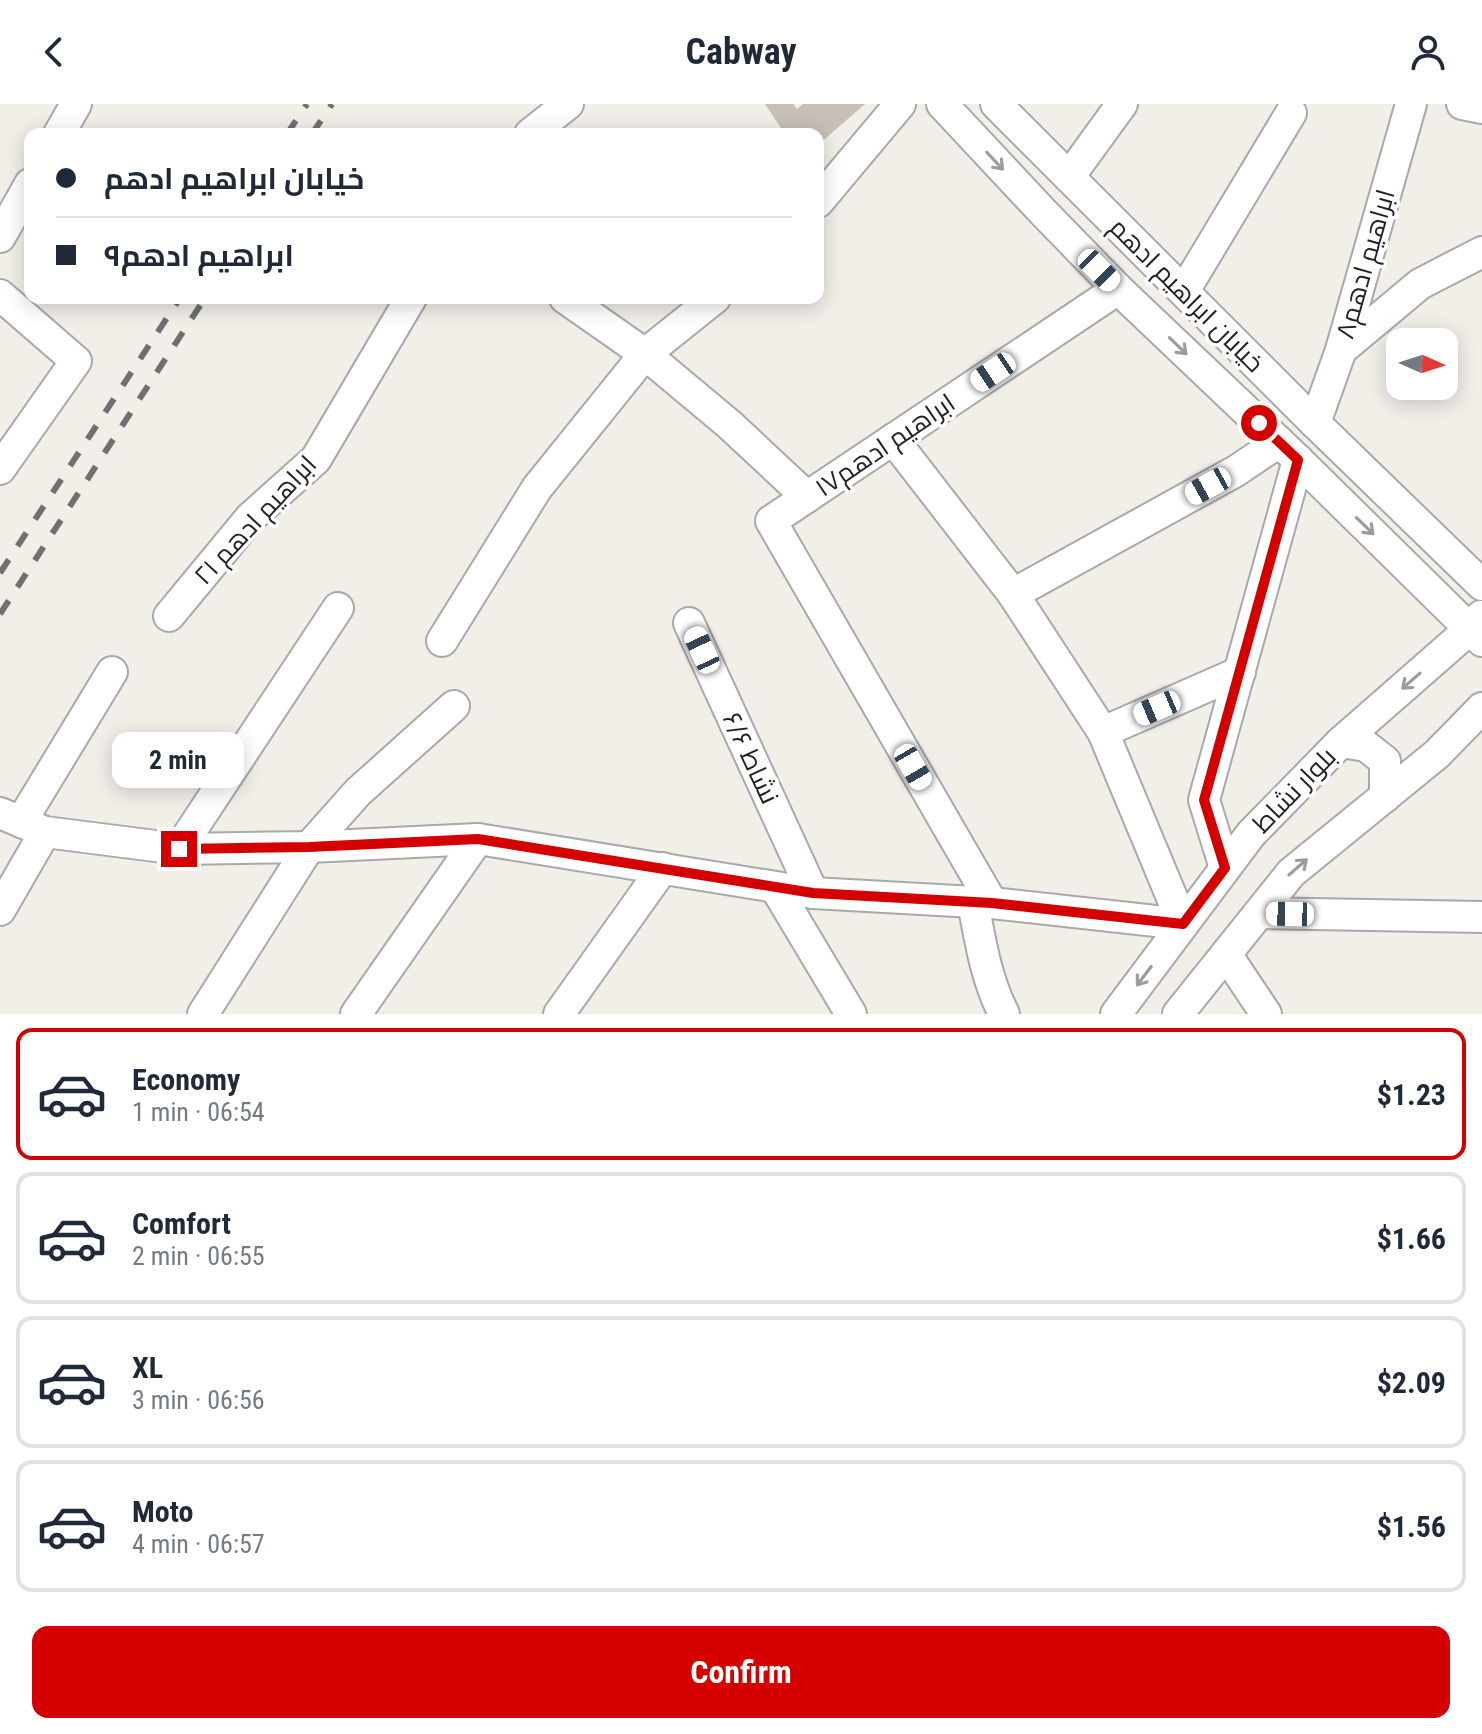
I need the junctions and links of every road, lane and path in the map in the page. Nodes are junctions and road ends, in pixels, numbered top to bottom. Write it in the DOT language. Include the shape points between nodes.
graph roads {
  1 [pos="76,104"];
  2 [pos="568,104"];
  3 [pos="900,104"];
  4 [pos="942,104"];
  5 [pos="996,104"];
  6 [pos="1122,104"];
  7 [pos="1411,104"];
  8 [pos="1462,104"];
  9 [pos="1482,108"];
  10 [pos="1291,113"];
  11 [pos="62,128"];
  12 [pos="538,128"];
  13 [pos="1069,177"];
  14 [pos="24,195"];
  15 [pos="824,195"];
  16 [pos="0,237"];
  17 [pos="1482,252"];
  18 [pos="1118,289"];
  19 [pos="1184,291"];
  20 [pos="0,295"];
  21 [pos="407,304"];
  22 [pos="574,304"];
  23 [pos="708,304"];
  24 [pos="1341,350"];
  25 [pos="645,354"];
  26 [pos="1315,423"];
  27 [pos="893,439"];
  28 [pos="1289,451"];
  29 [pos="0,469"];
  30 [pos="807,497"];
  31 [pos="1482,585"];
  32 [pos="1013,594"];
  33 [pos="338,608"];
  34 [pos="169,616"];
  35 [pos="689,623"];
  36 [pos="1478,628"];
  37 [pos="442,641"];
  38 [pos="112,672"];
  39 [pos="1240,672"];
  40 [pos="454,706"];
  41 [pos="1482,708"];
  42 [pos="1103,732"];
  43 [pos="1341,742"];
  44 [pos="1385,797"];
  45 [pos="22,822"];
  46 [pos="478,839"];
  47 [pos="309,847"];
  48 [pos="179,849"];
  49 [pos="663,868"];
  50 [pos="1225,868"];
  51 [pos="775,887"];
  52 [pos="813,893"];
  53 [pos="983,902"];
  54 [pos="0,910"];
  55 [pos="1259,913"];
  56 [pos="1479,922"];
  57 [pos="1183,924"];
  58 [pos="1226,954"];
  59 [pos="203,1014"];
  60 [pos="356,1014"];
  61 [pos="559,1014"];
  62 [pos="851,1014"];
  63 [pos="1004,1014"];
  64 [pos="1116,1014"];
  65 [pos="1178,1014"];
  66 [pos="1266,1014"];
  1 -- 11 [label="street"];
  2 -- 12 [label="street"];
  3 -- 15 [label="street"];
  4 -- 18 [label="street, خیابان ابراهیم ادهم, one-way"];
  5 -- 13 [label="street, خیابان ابراهیم ادهم"];
  6 -- 13 [label="street"];
  7 -- 24 [label="street, ابراهیم ادهم۸"];
  8 -- 9 [label="street"];
  10 -- 19 [label="street"];
  13 -- 19 [label="street, خیابان ابراهیم ادهم"];
  14 -- 16 [label="street"];
  17 -- 24 [label="street" via="1420,284"];
  18 -- 27 [label="street, ابراهیم ادهم۱۷"];
  18 -- 28 [label="street, خیابان ابراهیم ادهم, one-way"];
  19 -- 26 [label="street, خیابان ابراهیم ادهم"];
  20 -- 29 [label="street" via="76,361"];
  21 -- 34 [label="street, ابراهیم ادهم ۲۱" via="316,459 250,518"];
  22 -- 25 [label="street"];
  23 -- 25 [label="street"];
  24 -- 26 [label="street, ابراهیم ادهم۸"];
  25 -- 30 [label="street"];
  25 -- 37 [label="street" via="537,488"];
  26 -- 31 [label="street, خیابان ابراهیم ادهم"];
  27 -- 30 [label="street, ابراهیم ادهم۱۷"];
  27 -- 32 [label="street"];
  28 -- 32 [label="street" via="1236,471"];
  28 -- 36 [label="street, خیابان ابراهیم ادهم, one-way"];
  28 -- 39 [label="street"];
  30 -- 53 [label="street, ابراهیم ادهم۱۷" via="771,521"];
  32 -- 42 [label="street"];
  33 -- 48 [label="street"];
  35 -- 52 [label="street, نشاط ۶/۶"];
  36 -- 43 [label="street, بلوار نشاط, one-way"];
  38 -- 45 [label="street"];
  39 -- 42 [label="street"];
  39 -- 50 [label="street" via="1204,800"];
  40 -- 47 [label="street" via="358,792"];
  41 -- 44 [label="street"];
  42 -- 57 [label="street"];
  43 -- 44 [label="street" via="1366,746 1385,761"];
  43 -- 50 [label="street, بلوار نشاط"];
  55 -- 44 [label="street, one-way" via="1291,873"];
  45 -- 48 [label="street"];
  45 -- 54 [label="street"];
  46 -- 47 [label="street"];
  46 -- 49 [label="street"];
  46 -- 60 [label="street"];
  47 -- 48 [label="street"];
  47 -- 59 [label="street"];
  49 -- 51 [label="street"];
  49 -- 61 [label="street"];
  50 -- 57 [label="street, بلوار نشاط"];
  51 -- 52 [label="street"];
  51 -- 62 [label="street"];
  52 -- 53 [label="street"];
  53 -- 57 [label="street"];
  53 -- 63 [label="street" via="981,949"];
  55 -- 56 [label="street"];
  55 -- 58 [label="street"];
  57 -- 64 [label="street, بلوار نشاط, one-way"];
  58 -- 65 [label="street"];
  58 -- 66 [label="street"];
}
